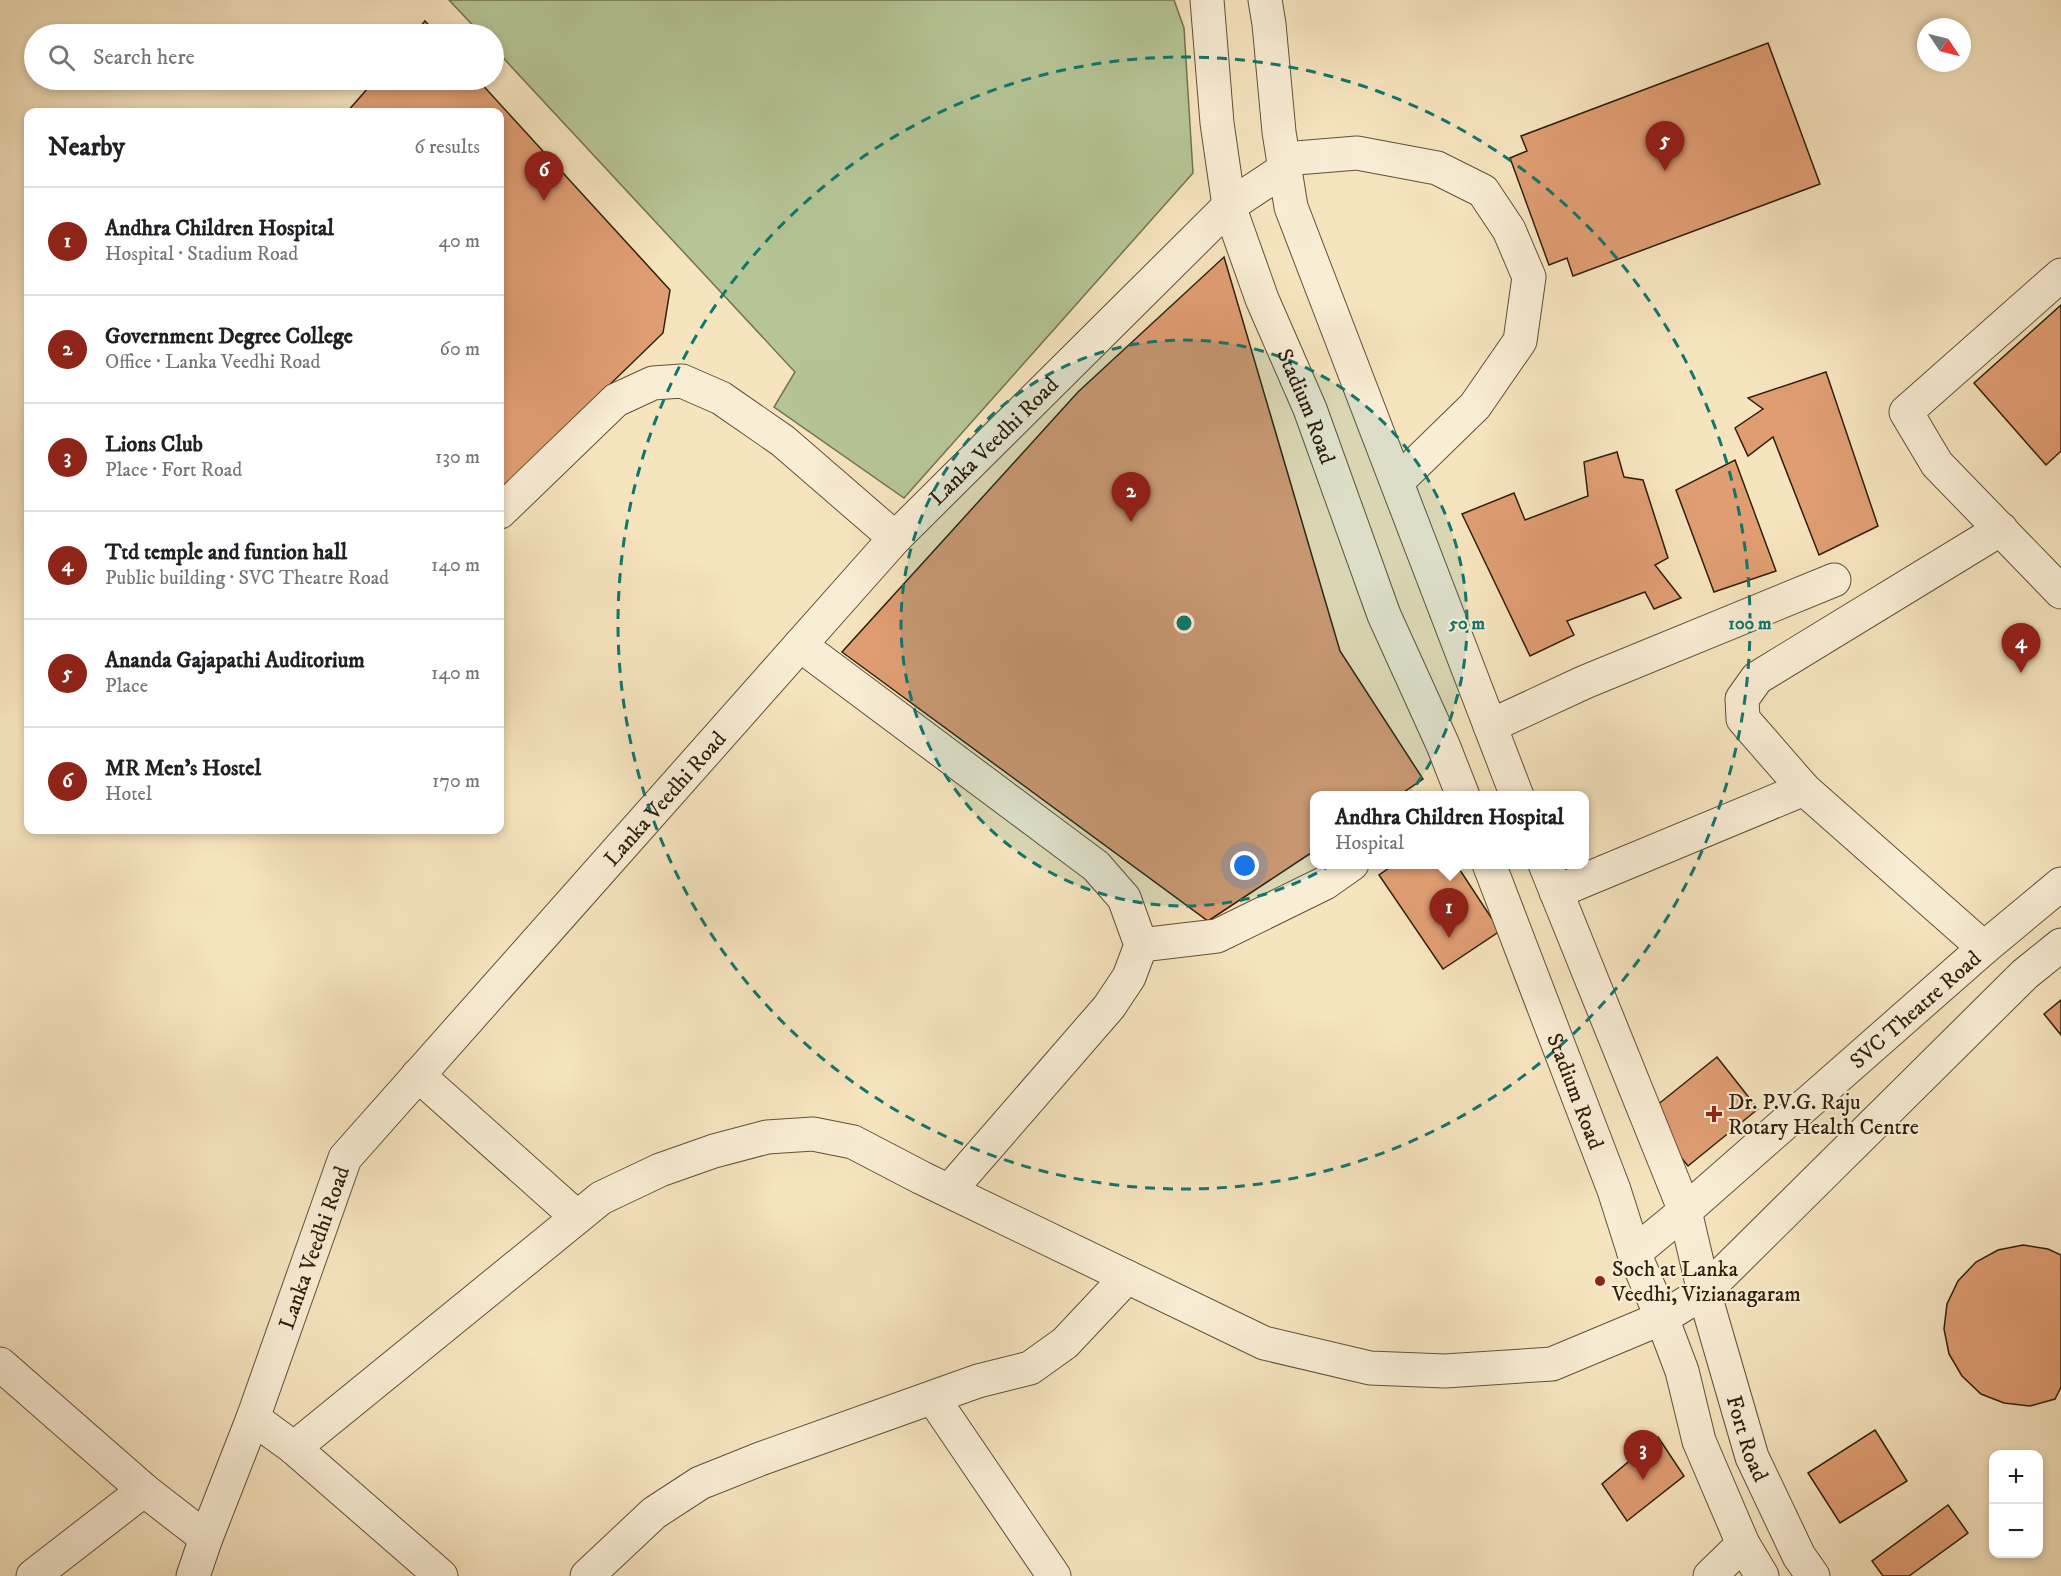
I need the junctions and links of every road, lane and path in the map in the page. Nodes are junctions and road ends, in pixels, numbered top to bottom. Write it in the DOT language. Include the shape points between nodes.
graph roads {
  1 [pos="1207,0"];
  2 [pos="1265,0"];
  3 [pos="1284,164"];
  4 [pos="1229,206"];
  5 [pos="2061,275"];
  6 [pos="1397,482"];
  7 [pos="504,508"];
  8 [pos="2001,529"];
  9 [pos="895,538"];
  10 [pos="1834,580"];
  11 [pos="2061,592"];
  12 [pos="800,645"];
  13 [pos="1490,726"];
  14 [pos="1804,789"];
  15 [pos="1457,791"];
  16 [pos="1515,791"];
  17 [pos="1589,864"];
  18 [pos="1345,869"];
  19 [pos="1491,869"];
  20 [pos="1576,869"];
  21 [pos="1550,878"];
  22 [pos="2061,884"];
  23 [pos="1141,945"];
  24 [pos="2061,945"];
  25 [pos="1984,948"];
  26 [pos="418,1076"];
  27 [pos="950,1190"];
  28 [pos="1685,1211"];
  29 [pos="577,1217"];
  30 [pos="1634,1253"];
  31 [pos="1127,1277"];
  32 [pos="1704,1292"];
  33 [pos="1662,1318"];
  34 [pos="0,1364"];
  35 [pos="933,1398"];
  36 [pos="253,1418"];
  37 [pos="294,1448"];
  38 [pos="144,1490"];
  39 [pos="206,1538"];
  40 [pos="1743,1544"];
  41 [pos="33,1576"];
  42 [pos="193,1576"];
  43 [pos="441,1576"];
  44 [pos="587,1576"];
  45 [pos="1054,1576"];
  46 [pos="1710,1576"];
  47 [pos="1762,1576"];
  48 [pos="1813,1576"];
  1 -- 4 [label="street, Stadium Road" via="1217,123"];
  2 -- 3 [label="street"];
  3 -- 4 [label="street, Lanka Veedhi Road"];
  3 -- 6 [label="street" via="1291,207"];
  3 -- 6 [label="street" via="1357,153 1437,168 1483,191 1509,230 1529,277 1520,341 1475,406"];
  4 -- 9 [label="street, Lanka Veedhi Road"];
  4 -- 15 [label="street, Stadium Road" via="1262,299 1310,409 1384,615 1443,744"];
  5 -- 8 [label="street" via="1906,412 1937,464"];
  6 -- 13 [label="street"];
  7 -- 9 [label="street" via="616,400 653,383 682,381 721,398 783,441"];
  8 -- 11 [label="street"];
  8 -- 14 [label="street" via="1757,678 1742,699 1743,719"];
  9 -- 12 [label="street, Lanka Veedhi Road"];
  10 -- 13 [label="street"];
  12 -- 23 [label="street" via="1096,866 1124,898"];
  12 -- 26 [label="street, Lanka Veedhi Road"];
  13 -- 16 [label="street"];
  14 -- 17 [label="street"];
  14 -- 25 [label="street"];
  18 -- 23 [label="street" via="1325,883 1217,936"];
  19 -- 30 [label="street, Stadium Road" via="1614,1190"];
  20 -- 21 [label="street"];
  21 -- 28 [label="street"];
  22 -- 25 [label="street, SVC Theatre Road"];
  23 -- 27 [label="street" via="1129,977 1109,1007"];
  24 -- 32 [label="street" via="2025,974"];
  25 -- 28 [label="street, SVC Theatre Road"];
  26 -- 29 [label="street"];
  26 -- 36 [label="street, Lanka Veedhi Road" via="345,1158"];
  27 -- 29 [label="street" via="853,1142 813,1134 767,1137 660,1170 602,1198"];
  27 -- 31 [label="street"];
  28 -- 30 [label="street, SVC Theatre Road"];
  28 -- 32 [label="street"];
  29 -- 37 [label="street"];
  30 -- 33 [label="street, Stadium Road"];
  31 -- 33 [label="street" via="1264,1343 1370,1368 1445,1371 1552,1364"];
  31 -- 35 [label="street" via="1065,1343 1030,1368"];
  32 -- 33 [label="street"];
  32 -- 48 [label="street, Fort Road" via="1752,1457 1799,1556"];
  33 -- 40 [label="street, Fort Road" via="1682,1371 1699,1441"];
  34 -- 38 [label="street"];
  35 -- 44 [label="street" via="700,1483 654,1513"];
  35 -- 45 [label="street"];
  36 -- 37 [label="street"];
  36 -- 39 [label="street, Lanka Veedhi Road"];
  37 -- 43 [label="street"];
  38 -- 39 [label="street"];
  38 -- 41 [label="street"];
  39 -- 42 [label="street, Lanka Veedhi Road"];
  40 -- 46 [label="street"];
  40 -- 47 [label="street, Fort Road"];
}
